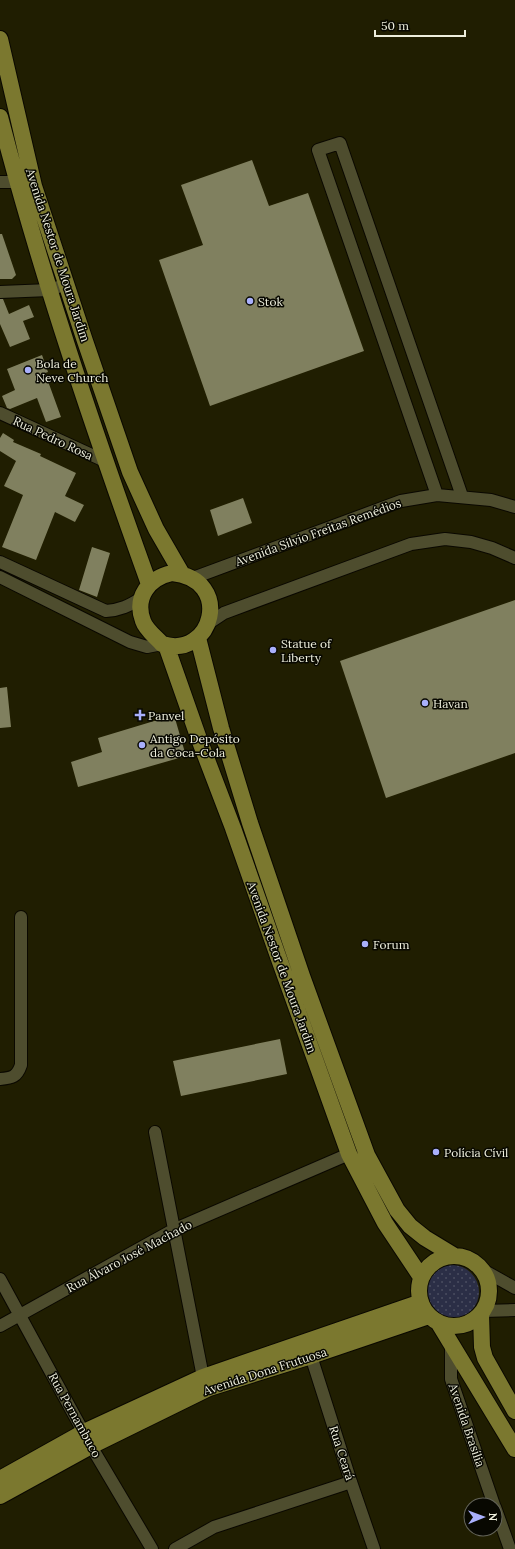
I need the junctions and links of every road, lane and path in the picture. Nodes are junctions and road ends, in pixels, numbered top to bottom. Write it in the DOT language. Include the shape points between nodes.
graph roads {
  1 [pos="0,39"];
  2 [pos="0,117"];
  3 [pos="0,182"];
  4 [pos="17,182"];
  5 [pos="66,284"];
  6 [pos="50,290"];
  7 [pos="0,292"];
  8 [pos="0,413"];
  9 [pos="107,462"];
  10 [pos="437,495"];
  11 [pos="462,496"];
  12 [pos="515,507"];
  13 [pos="515,558"];
  14 [pos="0,562"];
  15 [pos="188,576"];
  16 [pos="0,577"];
  17 [pos="149,584"];
  18 [pos="141,598"];
  19 [pos="209,623"];
  20 [pos="198,638"];
  21 [pos="164,645"];
  22 [pos="21,917"];
  23 [pos="294,978"];
  24 [pos="0,1079"];
  25 [pos="155,1132"];
  26 [pos="349,1154"];
  27 [pos="173,1230"];
  28 [pos="453,1255"];
  29 [pos="483,1270"];
  30 [pos="421,1277"];
  31 [pos="0,1279"];
  32 [pos="515,1288"];
  33 [pos="515,1310"];
  34 [pos="482,1312"];
  35 [pos="429,1313"];
  36 [pos="19,1316"];
  37 [pos="0,1326"];
  38 [pos="451,1344"];
  39 [pos="311,1356"];
  40 [pos="203,1377"];
  41 [pos="515,1411"];
  42 [pos="84,1432"];
  43 [pos="92,1446"];
  44 [pos="515,1449"];
  45 [pos="0,1479"];
  46 [pos="351,1482"];
  47 [pos="0,1496"];
  48 [pos="492,1497"];
  49 [pos="503,1529"];
  50 [pos="152,1549"];
  51 [pos="175,1549"];
  52 [pos="374,1549"];
  53 [pos="510,1549"];
  1 -- 5 [label="main road, Avenida Nestor de Moura Jardim" via="34,186"];
  2 -- 4 [label="main road, Avenida Nestor de Moura Jardim"];
  3 -- 4 [label="street"];
  4 -- 6 [label="main road, Avenida Nestor de Moura Jardim"];
  5 -- 6 [label="street"];
  5 -- 15 [label="main road, Avenida Nestor de Moura Jardim" via="130,472 156,529"];
  6 -- 7 [label="street"];
  6 -- 9 [label="main road, Avenida Nestor de Moura Jardim"];
  8 -- 9 [label="street, Rua Pedro Rosa"];
  9 -- 17 [label="main road, Avenida Nestor de Moura Jardim"];
  10 -- 11 [label="street, Avenida Sílvio Freitas Remédios"];
  10 -- 11 [label="street" via="318,150 340,143"];
  10 -- 15 [label="street, Avenida Sílvio Freitas Remédios" via="401,501"];
  11 -- 12 [label="street, Avenida Sílvio Freitas Remédios"];
  13 -- 19 [label="street" via="471,542 445,539 411,544 224,613"];
  14 -- 18 [label="street" via="106,611 124,608"];
  15 -- 17 [label="main road" via="172,573"];
  15 -- 19 [label="main road, Avenida Nestor de Moura Jardim" via="205,590 211,606"];
  16 -- 21 [label="street" via="130,642 147,647"];
  17 -- 18 [label="main road"];
  18 -- 21 [label="main road, Avenida Nestor de Moura Jardim" via="143,621"];
  19 -- 20 [label="main road"];
  20 -- 21 [label="main road" via="183,646"];
  20 -- 23 [label="main road, Avenida Nestor de Moura Jardim" via="221,728"];
  21 -- 23 [label="main road, Avenida Nestor de Moura Jardim" via="233,828"];
  22 -- 24 [label="street" via="21,1065 18,1073 12,1078"];
  23 -- 26 [label="main road, Avenida Nestor de Moura Jardim"];
  23 -- 28 [label="main road, Avenida Nestor de Moura Jardim" via="366,1155 397,1210 425,1238"];
  25 -- 27 [label="street"];
  26 -- 27 [label="street, Rua Álvaro José Machado"];
  26 -- 30 [label="main road, Avenida Nestor de Moura Jardim" via="385,1223"];
  27 -- 36 [label="street, Rua Álvaro José Machado"];
  27 -- 40 [label="street"];
  28 -- 29 [label="main road, Avenida Nestor de Moura Jardim" via="465,1256"];
  28 -- 30 [label="main road" via="431,1263"];
  29 -- 32 [label="street"];
  29 -- 34 [label="main road" via="490,1289 489,1299"];
  30 -- 35 [label="main road" via="419,1290"];
  31 -- 36 [label="street, Rua Pernambuco"];
  33 -- 34 [label="street"];
  34 -- 35 [label="main road" via="466,1324 458,1326 448,1326"];
  34 -- 41 [label="main road" via="484,1358"];
  35 -- 38 [label="main road"];
  35 -- 39 [label="main road, Avenida Dona Frutuosa"];
  35 -- 40 [label="main road, Avenida Dona Frutuosa"];
  36 -- 37 [label="street, Rua Álvaro José Machado"];
  36 -- 42 [label="street, Rua Pernambuco"];
  38 -- 44 [label="main road"];
  38 -- 48 [label="street, Avenida Brasília" via="451,1379"];
  39 -- 43 [label="main road, Avenida Dona Frutuosa" via="208,1388"];
  39 -- 46 [label="street, Rua Ceará"];
  40 -- 42 [label="main road, Avenida Dona Frutuosa"];
  42 -- 43 [label="street, Rua Pernambuco"];
  42 -- 45 [label="main road, Avenida Dona Frutuosa"];
  43 -- 47 [label="main road, Avenida Dona Frutuosa"];
  43 -- 50 [label="street, Rua Pernambuco"];
  46 -- 51 [label="street" via="214,1527"];
  46 -- 52 [label="street, Rua Ceará"];
  49 -- 53 [label="street, Avenida Brasília"];
}
